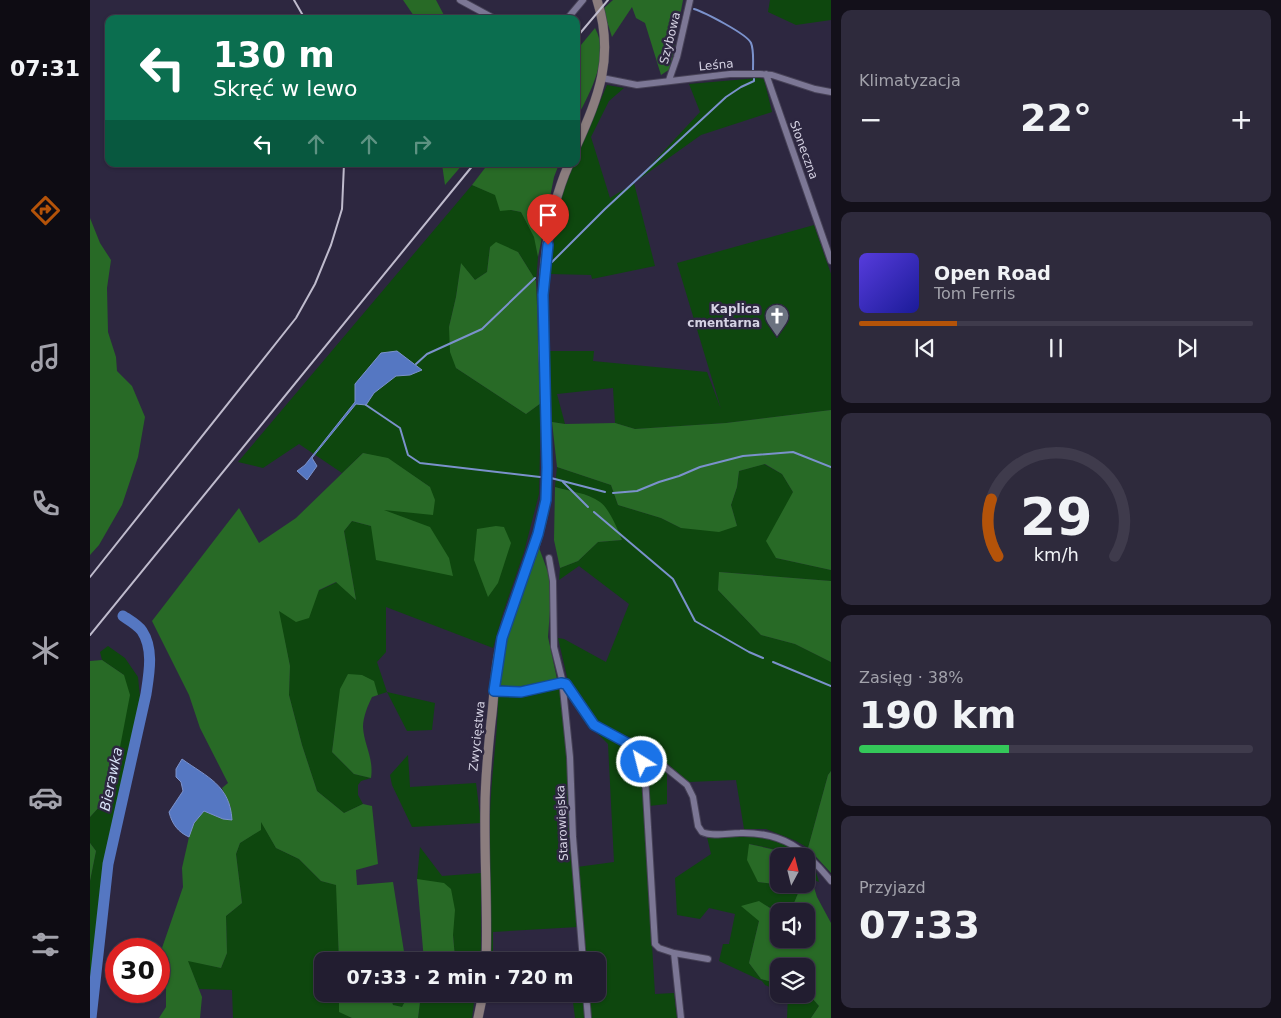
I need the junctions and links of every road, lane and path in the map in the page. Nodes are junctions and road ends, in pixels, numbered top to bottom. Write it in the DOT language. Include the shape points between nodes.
graph roads {
  1 [pos="460,0"];
  2 [pos="583,0"];
  3 [pos="597,0"];
  4 [pos="690,0"];
  5 [pos="488,15"];
  6 [pos="570,15"];
  7 [pos="766,74"];
  8 [pos="602,78"];
  9 [pos="670,80"];
  10 [pos="831,92"];
  11 [pos="580,138"];
  12 [pos="568,167"];
  13 [pos="831,261"];
  14 [pos="549,558"];
  15 [pos="563,683"];
  16 [pos="494,691"];
  17 [pos="640,750"];
  18 [pos="831,881"];
  19 [pos="486,952"];
  20 [pos="582,952"];
  21 [pos="674,953"];
  22 [pos="708,960"];
  23 [pos="481,1002"];
  24 [pos="587,1002"];
  25 [pos="478,1018"];
  26 [pos="588,1018"];
  27 [pos="681,1018"];
  1 -- 5 [label="street"];
  2 -- 6 [label="street"];
  3 -- 8 [label="main road" via="604,26"];
  4 -- 9 [label="street, Szybowa"];
  7 -- 9 [label="street, Leśna"];
  7 -- 10 [label="street, Leśna"];
  7 -- 13 [label="street, Słoneczna"];
  8 -- 9 [label="street, Leśna" via="637,85"];
  8 -- 11 [label="main road"];
  12 -- 16 [label="main road, Zwycięstwa" via="554,205 544,270 545,508 502,638"];
  14 -- 15 [label="street, Starowiejska" via="553,581 554,647"];
  15 -- 16 [label="street" via="521,692"];
  15 -- 17 [label="street, Starowiejska" via="594,725"];
  15 -- 20 [label="street, Starowiejska"];
  16 -- 19 [label="main road, Zwycięstwa" via="485,788"];
  17 -- 18 [label="street, Starowiejska" via="686,785 693,797 702,832 773,836 807,855"];
  17 -- 21 [label="street" via="656,944"];
  21 -- 22 [label="street"];
  21 -- 27 [label="street"];
  23 -- 25 [label="main road"];
  24 -- 26 [label="street"];
}
